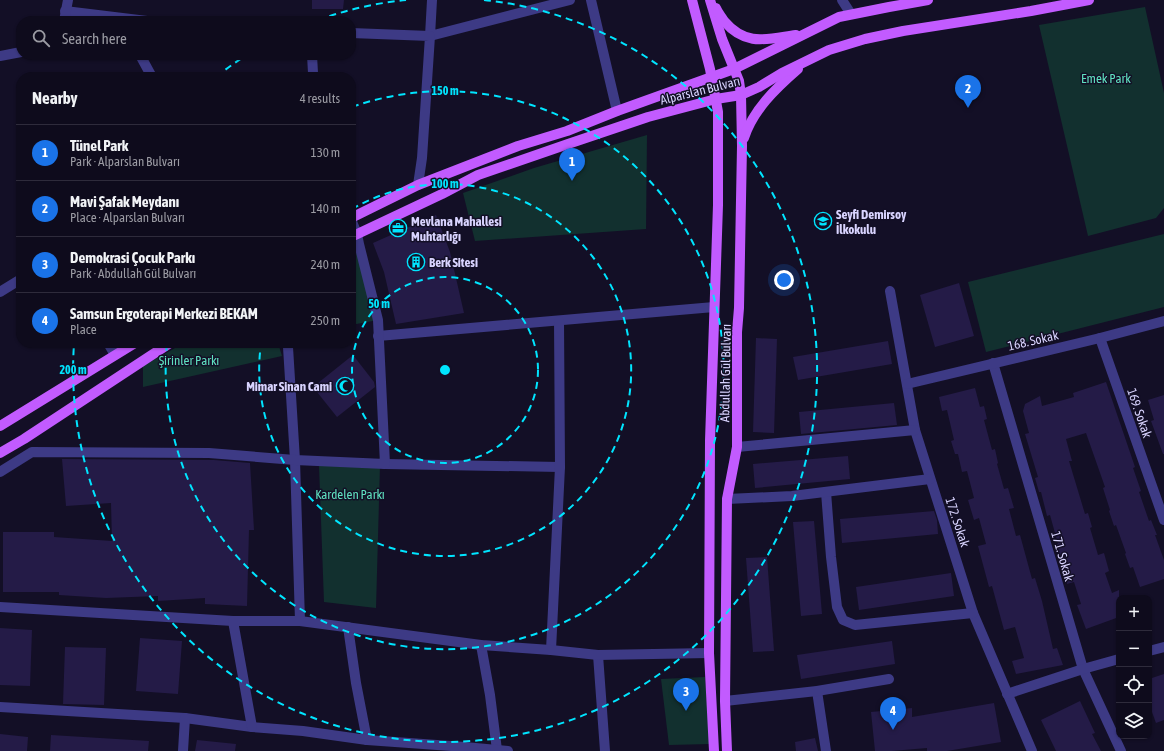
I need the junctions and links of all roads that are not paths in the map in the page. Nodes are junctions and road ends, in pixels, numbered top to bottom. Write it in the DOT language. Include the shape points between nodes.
graph roads {
  1 [pos="68,0"];
  2 [pos="432,0"];
  3 [pos="570,0"];
  4 [pos="590,0"];
  5 [pos="692,0"];
  6 [pos="711,0"];
  7 [pos="842,0"];
  8 [pos="928,0"];
  9 [pos="1089,0"];
  10 [pos="851,14"];
  11 [pos="65,16"];
  12 [pos="356,33"];
  13 [pos="804,34"];
  14 [pos="430,36"];
  15 [pos="16,53"];
  16 [pos="0,56"];
  17 [pos="143,60"];
  18 [pos="312,60"];
  19 [pos="808,60"];
  20 [pos="734,68"];
  21 [pos="149,72"];
  22 [pos="313,72"];
  23 [pos="712,77"];
  24 [pos="741,95"];
  25 [pos="716,99"];
  26 [pos="617,111"];
  27 [pos="742,146"];
  28 [pos="418,185"];
  29 [pos="356,216"];
  30 [pos="356,235"];
  31 [pos="356,239"];
  32 [pos="16,282"];
  33 [pos="0,292"];
  34 [pos="890,292"];
  35 [pos="714,307"];
  36 [pos="559,321"];
  37 [pos="1164,321"];
  38 [pos="378,336"];
  39 [pos="1100,338"];
  40 [pos="111,348"];
  41 [pos="127,348"];
  42 [pos="162,348"];
  43 [pos="288,348"];
  44 [pos="115,355"];
  45 [pos="993,363"];
  46 [pos="907,384"];
  47 [pos="0,426"];
  48 [pos="915,430"];
  49 [pos="24,439"];
  50 [pos="737,447"];
  51 [pos="32,452"];
  52 [pos="0,453"];
  53 [pos="295,460"];
  54 [pos="385,464"];
  55 [pos="560,466"];
  56 [pos="0,472"];
  57 [pos="930,479"];
  58 [pos="826,492"];
  59 [pos="727,499"];
  60 [pos="1164,520"];
  61 [pos="0,607"];
  62 [pos="973,613"];
  63 [pos="233,621"];
  64 [pos="300,621"];
  65 [pos="348,626"];
  66 [pos="481,645"];
  67 [pos="1164,647"];
  68 [pos="551,650"];
  69 [pos="1152,650"];
  70 [pos="708,653"];
  71 [pos="598,655"];
  72 [pos="1116,660"];
  73 [pos="1083,669"];
  74 [pos="889,679"];
  75 [pos="817,692"];
  76 [pos="1007,694"];
  77 [pos="725,701"];
  78 [pos="0,707"];
  79 [pos="185,718"];
  80 [pos="252,727"];
  81 [pos="367,740"];
  82 [pos="498,750"];
  83 [pos="183,751"];
  84 [pos="508,751"];
  85 [pos="605,751"];
  86 [pos="714,751"];
  87 [pos="727,751"];
  88 [pos="826,751"];
  89 [pos="1032,751"];
  90 [pos="1121,751"];
  1 -- 11 [label="street"];
  2 -- 14 [label="street"];
  3 -- 14 [label="street"];
  4 -- 26 [label="street"];
  5 -- 23 [label="main road, Abdullah Gül Bulvarı"];
  6 -- 13 [label="main road" via="729,26 746,38 765,39"];
  6 -- 20 [label="main road, Abdullah Gül Bulvarı" via="722,39"];
  7 -- 10 [label="street"];
  8 -- 10 [label="main road, Alparslan Bulvarı"];
  9 -- 19 [label="main road, Alparslan Bulvarı" via="865,39 829,50"];
  10 -- 13 [label="main road, Alparslan Bulvarı"];
  12 -- 14 [label="street"];
  13 -- 20 [label="main road, Alparslan Bulvarı"];
  14 -- 28 [label="street"];
  15 -- 16 [label="street"];
  17 -- 21 [label="street"];
  18 -- 22 [label="street"];
  19 -- 24 [label="main road, Alparslan Bulvarı"];
  19 -- 27 [label="main road" via="790,76 753,118"];
  20 -- 23 [label="main road, Alparslan Bulvarı"];
  20 -- 24 [label="main road, Abdullah Gül Bulvarı"];
  23 -- 25 [label="main road, Abdullah Gül Bulvarı"];
  23 -- 26 [label="main road, Alparslan Bulvarı"];
  24 -- 25 [label="main road, Alparslan Bulvarı"];
  24 -- 27 [label="main road, Abdullah Gül Bulvarı"];
  25 -- 30 [label="main road, Alparslan Bulvarı" via="648,117 478,175"];
  25 -- 35 [label="main road, Abdullah Gül Bulvarı" via="718,206"];
  26 -- 28 [label="main road, Alparslan Bulvarı"];
  27 -- 50 [label="main road, Abdullah Gül Bulvarı"];
  28 -- 29 [label="main road, Alparslan Bulvarı"];
  31 -- 38 [label="street" via="378,320"];
  32 -- 33 [label="street"];
  34 -- 46 [label="street, 172. Sokak"];
  35 -- 36 [label="street"];
  35 -- 70 [label="main road, Abdullah Gül Bulvarı"];
  36 -- 38 [label="street"];
  36 -- 55 [label="street"];
  37 -- 39 [label="street, 168. Sokak"];
  38 -- 54 [label="street"];
  39 -- 45 [label="street, 168. Sokak"];
  39 -- 60 [label="street, 169. Sokak"];
  40 -- 44 [label="street"];
  41 -- 44 [label="main road"];
  42 -- 49 [label="main road"];
  43 -- 53 [label="street"];
  44 -- 47 [label="main road"];
  45 -- 46 [label="street, 168. Sokak"];
  45 -- 73 [label="street, 171. Sokak"];
  46 -- 48 [label="street, 172. Sokak"];
  48 -- 50 [label="street"];
  48 -- 57 [label="street, 172. Sokak"];
  49 -- 51 [label="street"];
  49 -- 52 [label="main road"];
  50 -- 59 [label="main road, Abdullah Gül Bulvarı"];
  51 -- 53 [label="street" via="209,453"];
  51 -- 56 [label="street"];
  53 -- 54 [label="street"];
  53 -- 64 [label="street"];
  54 -- 55 [label="street"];
  55 -- 68 [label="street"];
  57 -- 58 [label="street"];
  57 -- 62 [label="street, 172. Sokak"];
  58 -- 59 [label="street"];
  58 -- 62 [label="street" via="837,607 843,620 855,625"];
  59 -- 77 [label="main road, Abdullah Gül Bulvarı"];
  61 -- 63 [label="street"];
  62 -- 76 [label="street, 172. Sokak"];
  63 -- 64 [label="street"];
  63 -- 80 [label="street"];
  64 -- 65 [label="street"];
  65 -- 66 [label="street"];
  65 -- 81 [label="street"];
  66 -- 68 [label="street"];
  66 -- 82 [label="street"];
  67 -- 69 [label="street"];
  68 -- 71 [label="street"];
  70 -- 71 [label="street"];
  70 -- 86 [label="main road, Abdullah Gül Bulvarı"];
  71 -- 85 [label="street"];
  72 -- 73 [label="street"];
  73 -- 76 [label="street"];
  73 -- 90 [label="street, 171. Sokak"];
  74 -- 75 [label="street"];
  75 -- 77 [label="street"];
  75 -- 88 [label="street"];
  76 -- 89 [label="street, 172. Sokak"];
  77 -- 87 [label="main road, Abdullah Gül Bulvarı"];
  78 -- 79 [label="street"];
  79 -- 80 [label="street"];
  79 -- 83 [label="street"];
  80 -- 81 [label="street"];
  81 -- 82 [label="street"];
  82 -- 84 [label="street"];
}
